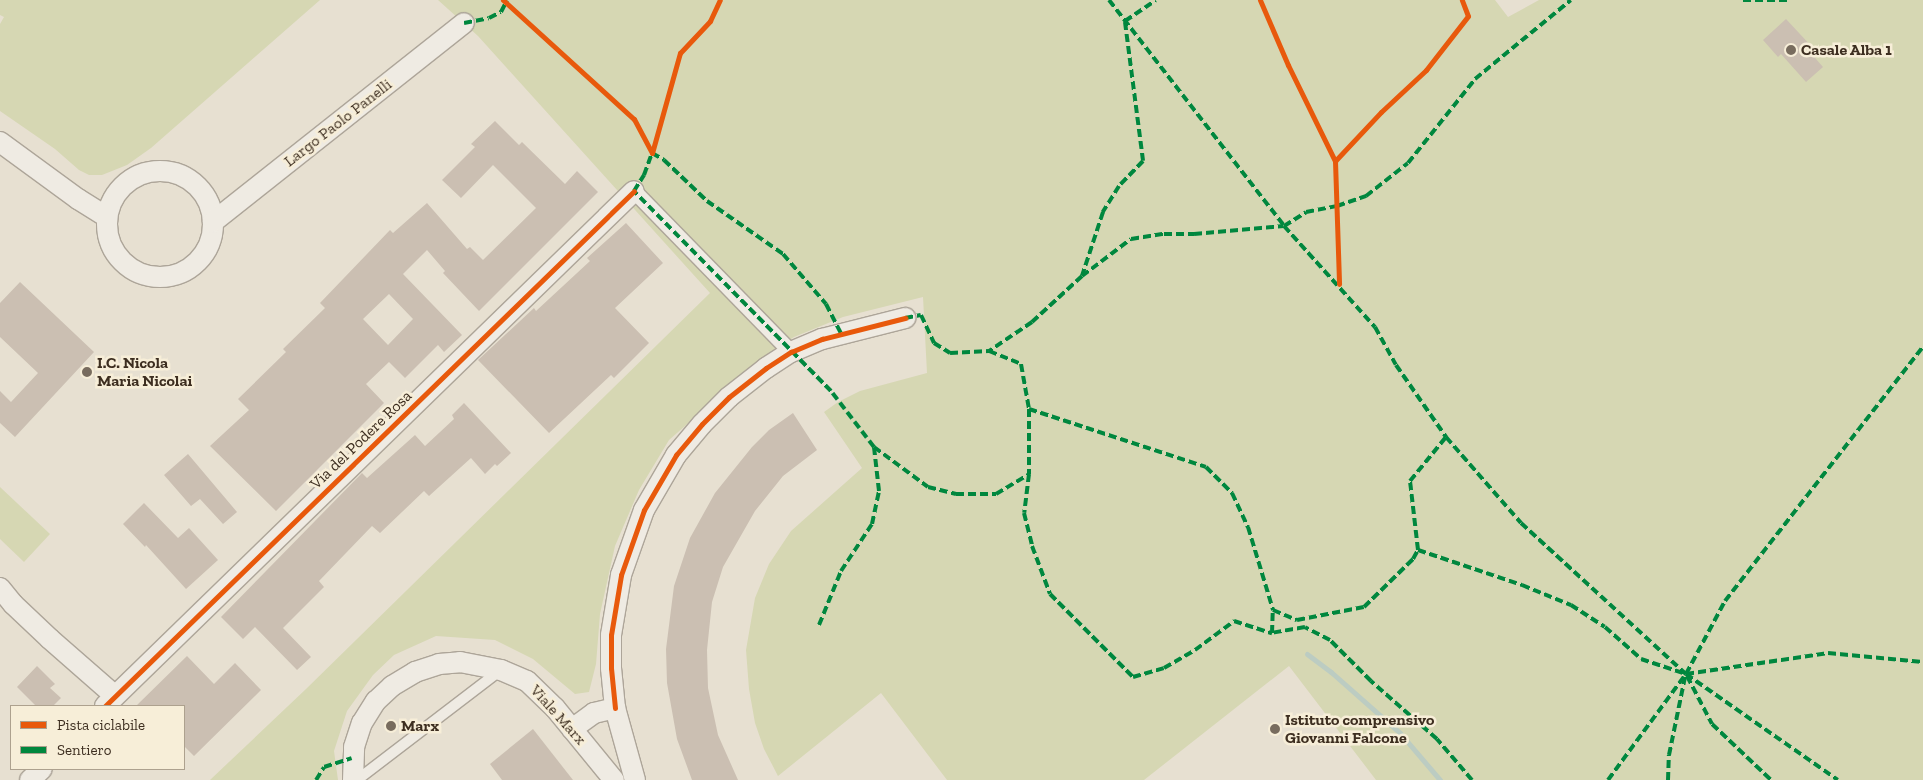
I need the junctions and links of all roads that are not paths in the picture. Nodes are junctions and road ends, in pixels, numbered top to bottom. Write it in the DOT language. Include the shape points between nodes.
graph roads {
  1 [pos="464,23"];
  2 [pos="0,142"];
  3 [pos="634,191"];
  4 [pos="107,217"];
  5 [pos="213,222"];
  6 [pos="905,318"];
  7 [pos="791,352"];
  8 [pos="0,588"];
  9 [pos="501,670"];
  10 [pos="110,701"];
  11 [pos="615,708"];
  12 [pos="572,729"];
  13 [pos="41,770"];
  14 [pos="30,780"];
  15 [pos="353,780"];
  16 [pos="357,780"];
  17 [pos="614,780"];
  18 [pos="635,780"];
  1 -- 5 [label="street, Largo Paolo Panelli"];
  2 -- 4 [label="street"];
  3 -- 7 [label="street"];
  3 -- 10 [label="street, Via del Podere Rosa"];
  4 -- 5 [label="street" via="112,200 122,186 153,171 171,172 187,178 209,205"];
  4 -- 5 [label="street" via="108,234 114,250 125,264 140,273 157,277 174,275 203,255"];
  6 -- 7 [label="street" via="822,339"];
  7 -- 11 [label="street" via="748,382 702,424 670,463 644,510 623,567 614,608 611,662"];
  8 -- 10 [label="street"];
  9 -- 12 [label="street, Viale Marx" via="533,686"];
  9 -- 15 [label="street, Viale Marx" via="447,663 415,672 392,686 370,709 359,730 354,747"];
  9 -- 16 [label="lane"];
  11 -- 12 [label="street" via="594,713"];
  11 -- 18 [label="street"];
  12 -- 17 [label="street, Viale Marx"];
  13 -- 14 [label="street"];
}
